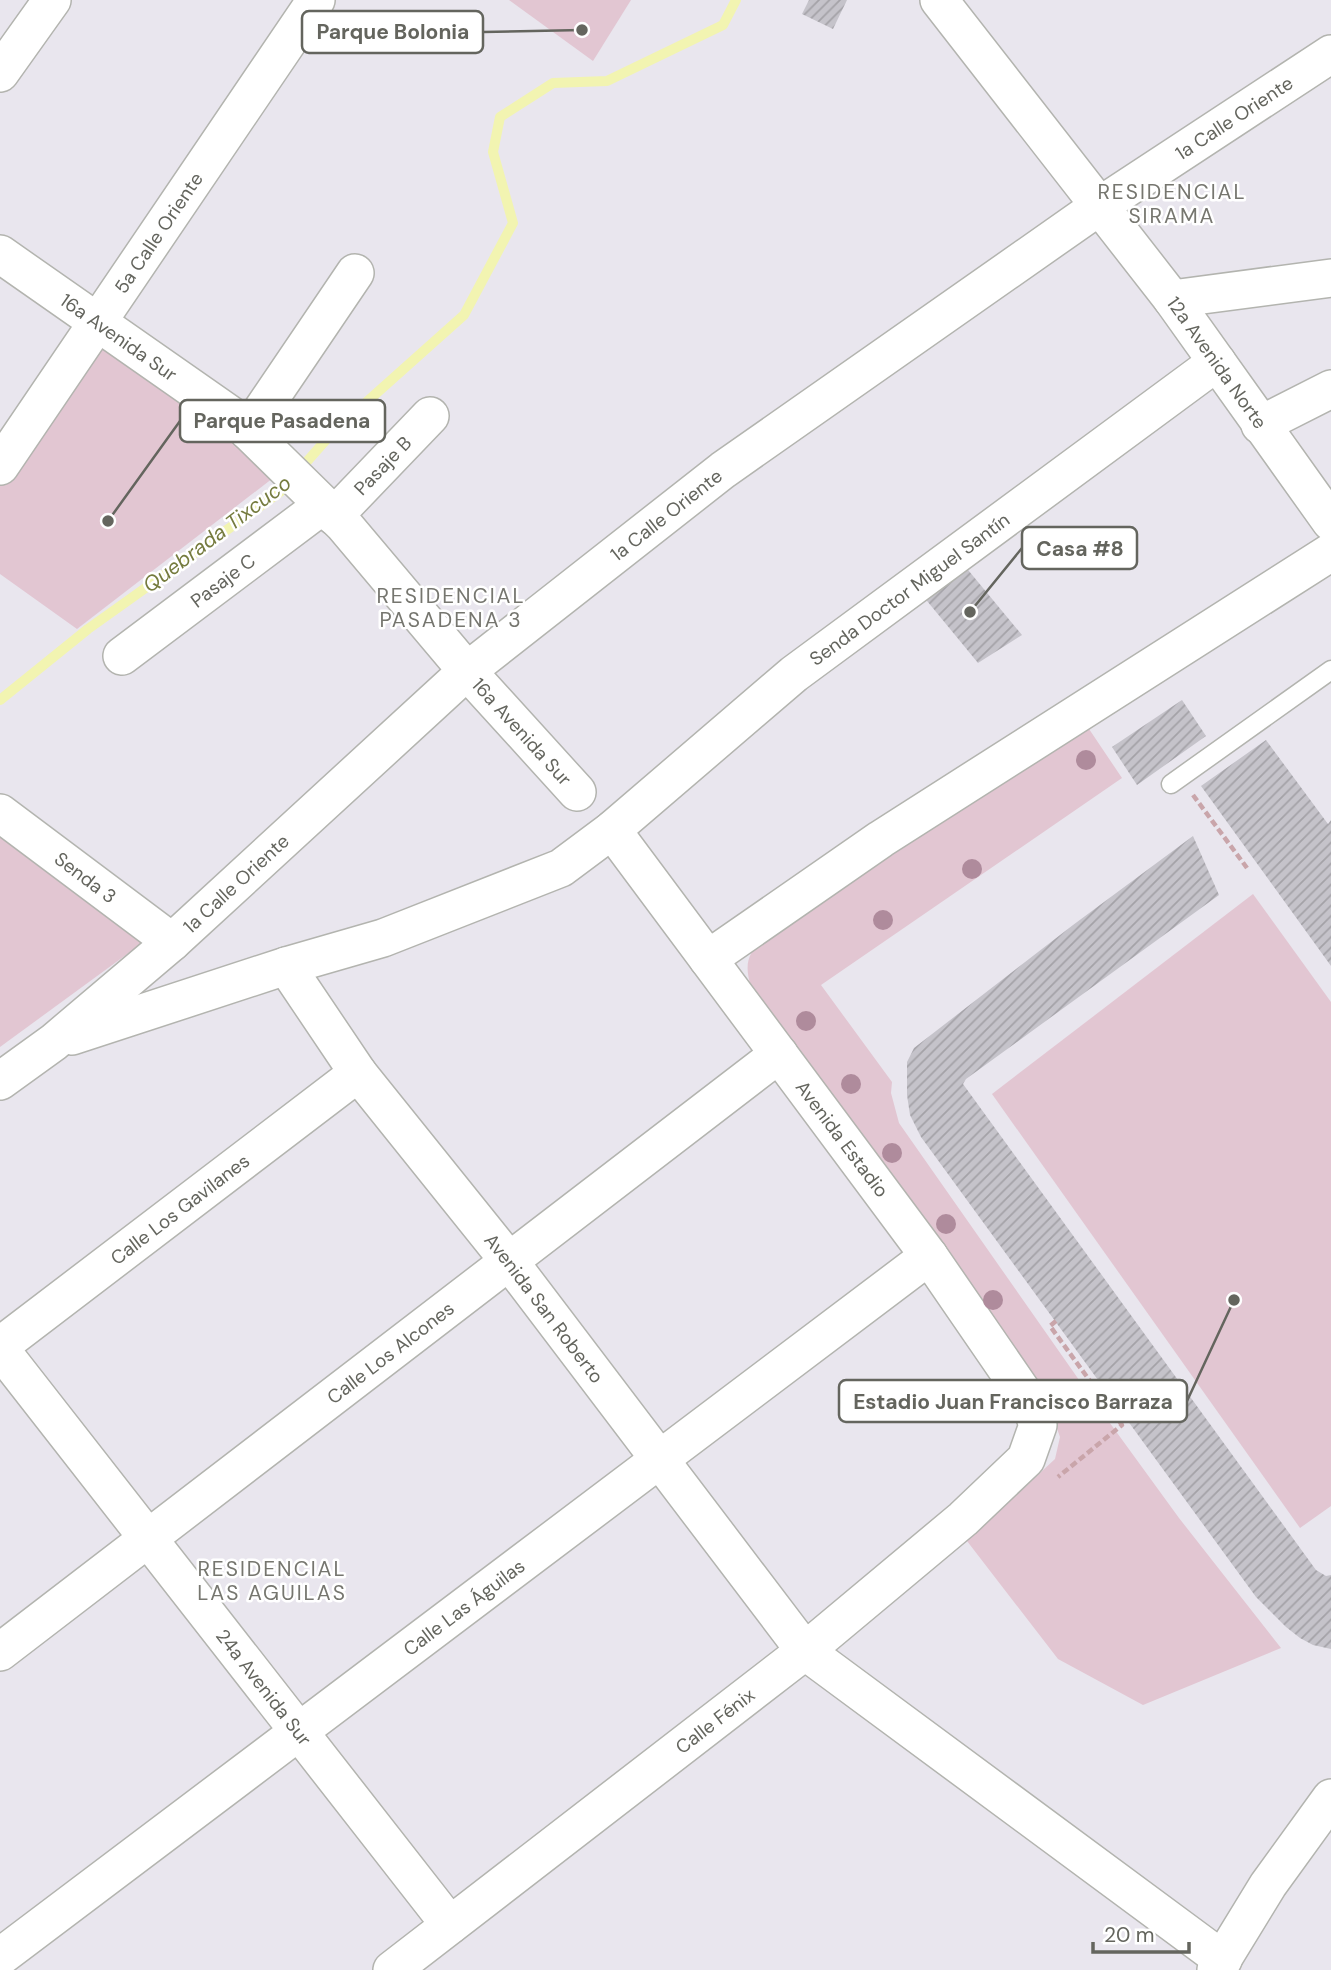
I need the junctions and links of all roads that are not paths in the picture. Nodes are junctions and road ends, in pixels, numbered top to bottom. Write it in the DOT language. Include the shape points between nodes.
graph roads {
  1 [pos="52,0"];
  2 [pos="316,0"];
  3 [pos="939,0"];
  4 [pos="1331,54"];
  5 [pos="0,73"];
  6 [pos="1101,205"];
  7 [pos="0,254"];
  8 [pos="355,273"];
  9 [pos="1331,278"];
  10 [pos="1171,299"];
  11 [pos="98,324"];
  12 [pos="1217,362"];
  13 [pos="1331,389"];
  14 [pos="430,416"];
  15 [pos="1260,425"];
  16 [pos="248,431"];
  17 [pos="0,466"];
  18 [pos="323,505"];
  19 [pos="1331,522"];
  20 [pos="1331,552"];
  21 [pos="122,656"];
  22 [pos="1331,670"];
  23 [pos="467,671"];
  24 [pos="1175,780"];
  25 [pos="577,792"];
  26 [pos="0,813"];
  27 [pos="612,830"];
  28 [pos="172,942"];
  29 [pos="708,959"];
  30 [pos="286,966"];
  31 [pos="54,1042"];
  32 [pos="779,1054"];
  33 [pos="358,1073"];
  34 [pos="0,1081"];
  35 [pos="929,1256"];
  36 [pos="509,1261"];
  37 [pos="0,1347"];
  38 [pos="659,1460"];
  39 [pos="1038,1471"];
  40 [pos="147,1539"];
  41 [pos="805,1651"];
  42 [pos="0,1652"];
  43 [pos="299,1732"];
  44 [pos="1331,1798"];
  45 [pos="450,1926"];
  46 [pos="0,1957"];
  47 [pos="1220,1965"];
  48 [pos="391,1970"];
  1 -- 5 [label="street"];
  2 -- 11 [label="street, 5a Calle Oriente"];
  3 -- 6 [label="street, 12a Avenida Norte"];
  4 -- 6 [label="street, 1a Calle Oriente"];
  6 -- 10 [label="street, 12a Avenida Norte"];
  6 -- 23 [label="street, 1a Calle Oriente" via="723,470"];
  7 -- 11 [label="street, 16a Avenida Sur"];
  8 -- 16 [label="street"];
  9 -- 10 [label="street"];
  10 -- 12 [label="street, 12a Avenida Norte"];
  11 -- 16 [label="street, 16a Avenida Sur"];
  11 -- 17 [label="street, 5a Calle Oriente"];
  12 -- 15 [label="street, 12a Avenida Norte"];
  12 -- 27 [label="street, Senda Doctor Miguel Santín" via="794,674"];
  13 -- 15 [label="street"];
  14 -- 18 [label="street, Pasaje B"];
  15 -- 19 [label="street, 12a Avenida Norte"];
  16 -- 18 [label="street, 16a Avenida Sur"];
  18 -- 21 [label="street, Pasaje C"];
  18 -- 23 [label="street, 16a Avenida Sur"];
  20 -- 29 [label="street" via="881,839"];
  22 -- 24 [label="lane"];
  23 -- 25 [label="street, 16a Avenida Sur"];
  23 -- 28 [label="street, 1a Calle Oriente"];
  26 -- 28 [label="street, Senda 3"];
  27 -- 29 [label="street, Avenida Estadio"];
  27 -- 30 [label="street, Senda Doctor Miguel Santín" via="561,868 383,938"];
  28 -- 31 [label="street, 1a Calle Oriente"];
  29 -- 32 [label="street, Avenida Estadio"];
  30 -- 31 [label="street, Senda Doctor Miguel Santín"];
  30 -- 33 [label="street, Avenida San Roberto"];
  31 -- 34 [label="street"];
  32 -- 35 [label="street, Avenida Estadio"];
  32 -- 36 [label="street, Calle Los Alcones"];
  33 -- 36 [label="street, Avenida San Roberto"];
  33 -- 37 [label="street, Calle Los Gavilanes"];
  35 -- 38 [label="street, Calle Las Águilas"];
  35 -- 39 [label="street, Avenida Estadio" via="1030,1403 1038,1425"];
  36 -- 38 [label="street, Avenida San Roberto"];
  36 -- 40 [label="street, Calle Los Alcones"];
  37 -- 40 [label="street, 24a Avenida Sur"];
  38 -- 41 [label="street, Avenida San Roberto"];
  38 -- 43 [label="street, Calle Las Águilas"];
  39 -- 41 [label="street, Calle Fénix" via="963,1519"];
  40 -- 42 [label="street, Calle Los Alcones"];
  40 -- 43 [label="street, 24a Avenida Sur"];
  41 -- 45 [label="street, Calle Fénix"];
  41 -- 47 [label="street, Avenida San Roberto"];
  43 -- 45 [label="street, 24a Avenida Sur"];
  43 -- 46 [label="street, Calle Las Águilas"];
  44 -- 47 [label="street" via="1268,1885"];
  45 -- 48 [label="street, Calle Fénix"];
}
